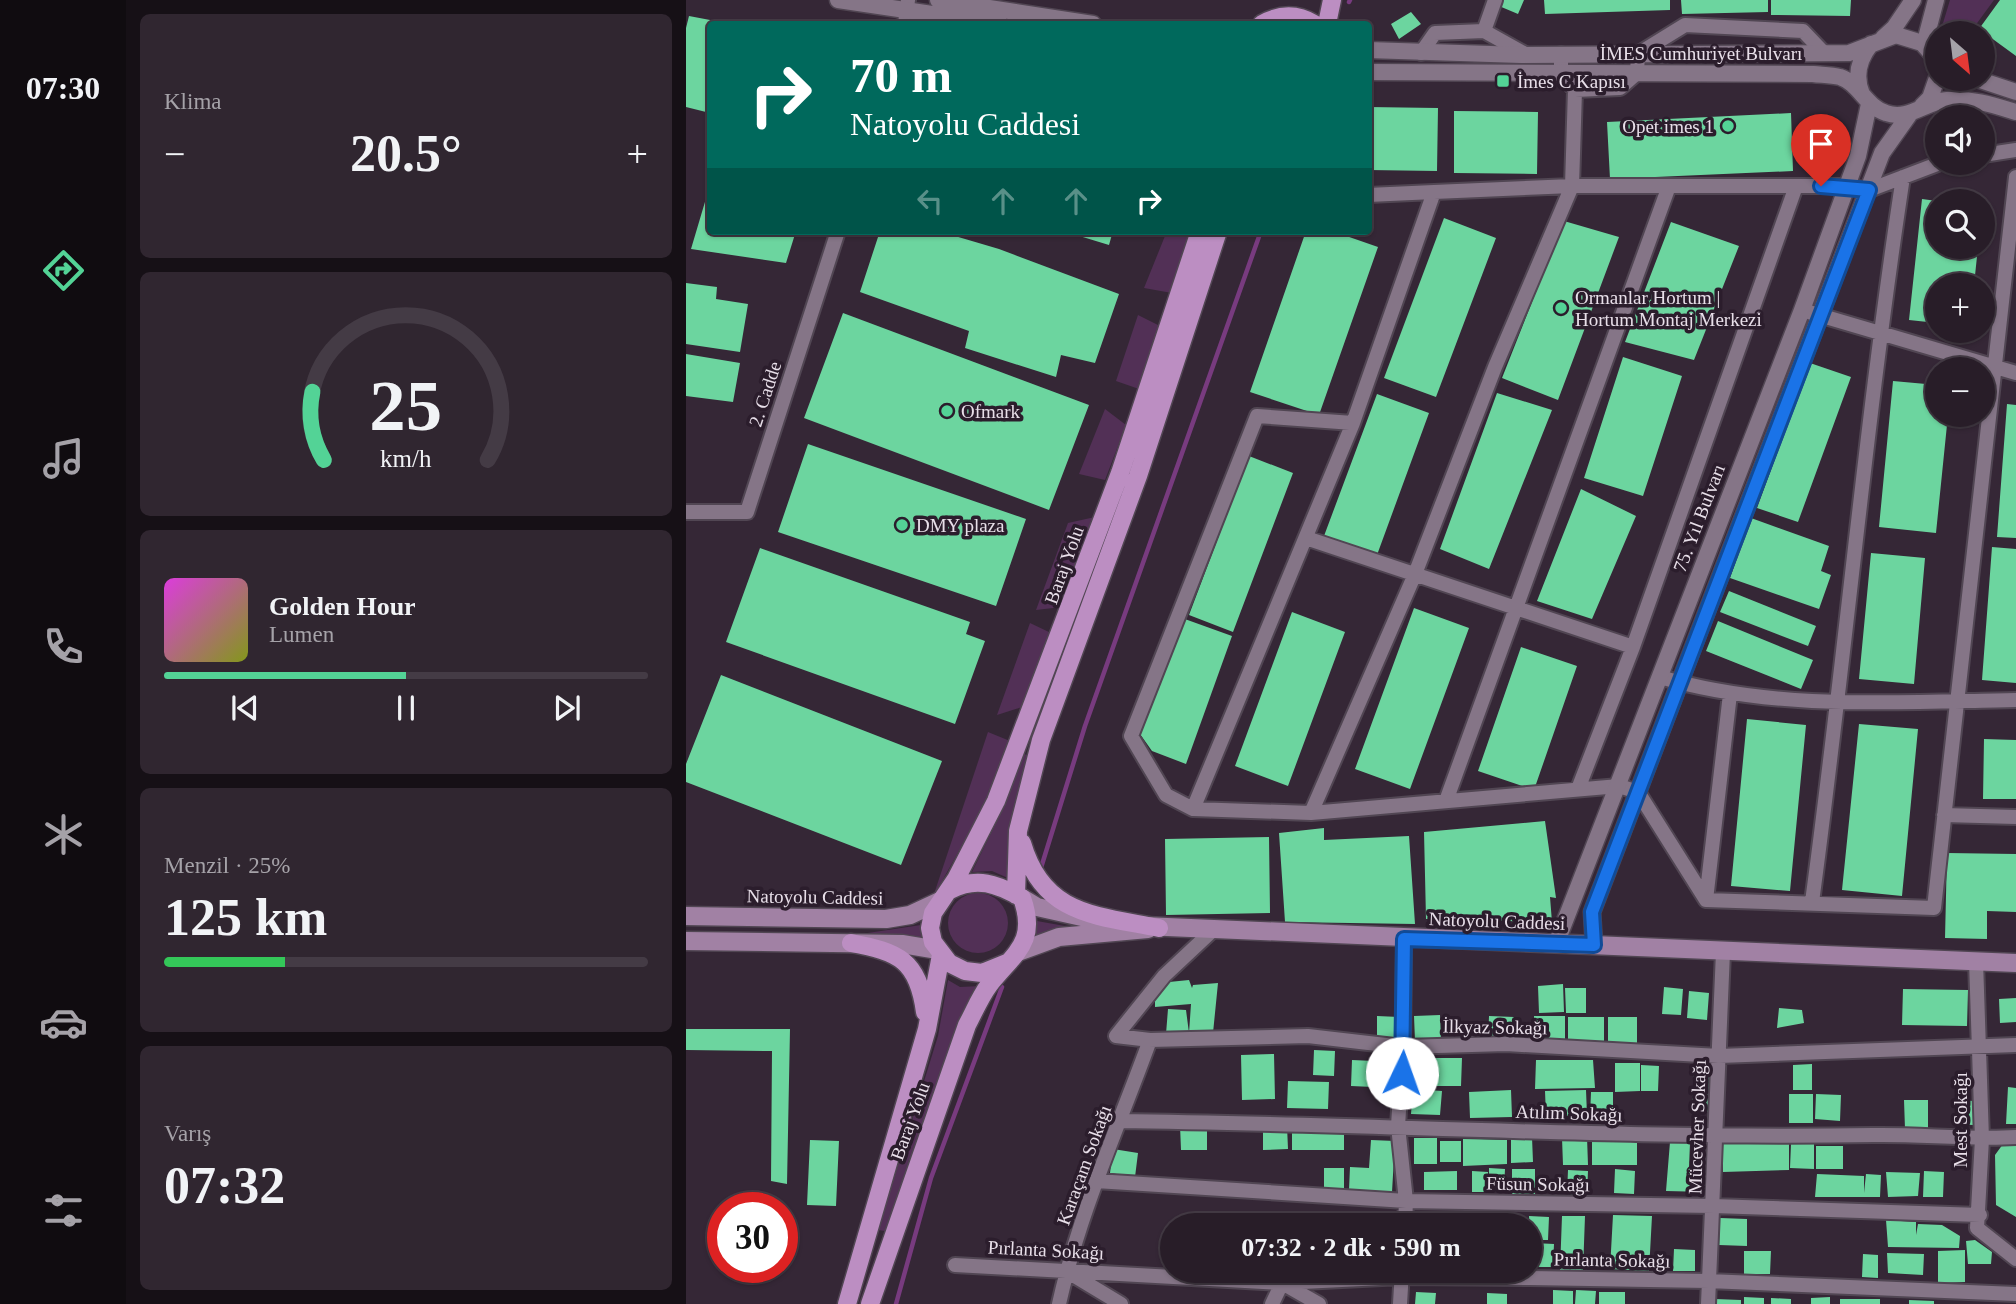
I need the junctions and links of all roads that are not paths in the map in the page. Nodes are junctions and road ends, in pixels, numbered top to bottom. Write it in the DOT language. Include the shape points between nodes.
graph roads {
  1 [pos="838,0"];
  2 [pos="938,0"];
  3 [pos="1292,0"];
  4 [pos="1332,0"];
  5 [pos="1495,0"];
  6 [pos="1913,0"];
  7 [pos="1936,0"];
  8 [pos="907,12"];
  9 [pos="977,21"];
  10 [pos="1074,21"];
  11 [pos="1266,21"];
  12 [pos="1269,21"];
  13 [pos="1307,21"];
  14 [pos="1328,21"];
  15 [pos="1930,21"];
  16 [pos="1484,31"];
  17 [pos="1877,41"];
  18 [pos="1372,50"];
  19 [pos="1925,51"];
  20 [pos="1421,53"];
  21 [pos="1824,53"];
  22 [pos="1561,54"];
  23 [pos="1638,54"];
  24 [pos="1527,55"];
  25 [pos="1421,71"];
  26 [pos="1372,72"];
  27 [pos="1637,74"];
  28 [pos="1561,75"];
  29 [pos="1995,85"];
  30 [pos="1575,90"];
  31 [pos="1932,91"];
  32 [pos="2016,92"];
  33 [pos="1865,99"];
  34 [pos="1916,111"];
  35 [pos="2016,112"];
  36 [pos="2016,150"];
  37 [pos="1995,153"];
  38 [pos="1925,169"];
  39 [pos="1903,177"];
  40 [pos="2016,177"];
  41 [pos="1572,186"];
  42 [pos="1669,186"];
  43 [pos="1796,186"];
  44 [pos="1847,186"];
  45 [pos="1869,190"];
  46 [pos="1434,192"];
  47 [pos="1372,195"];
  48 [pos="837,235"];
  49 [pos="1199,235"];
  50 [pos="1217,235"];
  51 [pos="1802,310"];
  52 [pos="1820,316"];
  53 [pos="1879,334"];
  54 [pos="1956,357"];
  55 [pos="1994,357"];
  56 [pos="1995,368"];
  57 [pos="2016,373"];
  58 [pos="1353,423"];
  59 [pos="1986,427"];
  60 [pos="686,512"];
  61 [pos="1306,538"];
  62 [pos="1415,574"];
  63 [pos="1514,608"];
  64 [pos="1633,648"];
  65 [pos="1660,677"];
  66 [pos="1680,683"];
  67 [pos="1730,694"];
  68 [pos="2016,700"];
  69 [pos="1955,701"];
  70 [pos="1839,702"];
  71 [pos="1619,786"];
  72 [pos="1578,789"];
  73 [pos="1638,792"];
  74 [pos="1446,801"];
  75 [pos="1193,809"];
  76 [pos="1311,813"];
  77 [pos="1944,815"];
  78 [pos="2016,817"];
  79 [pos="1018,831"];
  80 [pos="945,895"];
  81 [pos="1019,896"];
  82 [pos="1706,900"];
  83 [pos="1812,902"];
  84 [pos="686,916"];
  85 [pos="1159,928"];
  86 [pos="1212,931"];
  87 [pos="1404,939"];
  88 [pos="686,941"];
  89 [pos="851,943"];
  90 [pos="1556,944"];
  91 [pos="1594,945"];
  92 [pos="939,952"];
  93 [pos="1723,952"];
  94 [pos="1014,957"];
  95 [pos="1976,961"];
  96 [pos="2016,963"];
  97 [pos="927,1029"];
  98 [pos="1150,1040"];
  99 [pos="2016,1045"];
  100 [pos="1979,1046"];
  101 [pos="1403,1047"];
  102 [pos="1719,1056"];
  103 [pos="1120,1121"];
  104 [pos="1398,1126"];
  105 [pos="2016,1137"];
  106 [pos="1714,1138"];
  107 [pos="1982,1139"];
  108 [pos="1096,1181"];
  109 [pos="1406,1201"];
  110 [pos="1713,1206"];
  111 [pos="1406,1213"];
  112 [pos="1980,1215"];
  113 [pos="2016,1259"];
  114 [pos="956,1265"];
  115 [pos="1067,1270"];
  116 [pos="1160,1276"];
  117 [pos="1542,1278"];
  118 [pos="1708,1282"];
  119 [pos="1282,1283"];
  120 [pos="1402,1283"];
  121 [pos="2016,1294"];
  122 [pos="847,1304"];
  123 [pos="870,1304"];
  124 [pos="1059,1304"];
  125 [pos="1121,1304"];
  126 [pos="1272,1304"];
  127 [pos="1319,1304"];
  128 [pos="1401,1304"];
  129 [pos="1708,1304"];
  1 -- 8 [label="street"];
  2 -- 10 [label="street"];
  3 -- 11 [label="main road"];
  4 -- 14 [label="main road"];
  5 -- 16 [label="street"];
  6 -- 17 [label="street" via="1894,28"];
  7 -- 15 [label="street"];
  8 -- 9 [label="street"];
  12 -- 13 [label="main road" via="1292,15"];
  16 -- 20 [label="street" via="1435,33"];
  16 -- 24 [label="street"];
  17 -- 19 [label="street, İMES Cumhuriyet Bulvarı" via="1910,37"];
  17 -- 21 [label="street, İMES Cumhuriyet Bulvarı" via="1849,53"];
  17 -- 33 [label="street, 75. Yıl Bulvarı" via="1859,63 1857,74"];
  18 -- 20 [label="street, İMES Cumhuriyet Bulvarı"];
  20 -- 24 [label="street, İMES Cumhuriyet Bulvarı"];
  20 -- 25 [label="street"];
  21 -- 23 [label="street, İMES Cumhuriyet Bulvarı"];
  21 -- 23 [label="street" via="1804,31 1685,25"];
  22 -- 23 [label="street, İMES Cumhuriyet Bulvarı"];
  22 -- 24 [label="street, İMES Cumhuriyet Bulvarı"];
  22 -- 28 [label="street"];
  23 -- 27 [label="street"];
  25 -- 26 [label="street, İMES Cumhuriyet Bulvarı"];
  25 -- 28 [label="street, İMES Cumhuriyet Bulvarı"];
  27 -- 28 [label="street, İMES Cumhuriyet Bulvarı"];
  27 -- 30 [label="street" via="1620,88"];
  27 -- 33 [label="street, İMES Cumhuriyet Bulvarı" via="1813,74 1841,78"];
  28 -- 30 [label="street"];
  29 -- 32 [label="street"];
  30 -- 41 [label="street"];
  31 -- 34 [label="street"];
  33 -- 34 [label="street, İMES Cumhuriyet Bulvarı" via="1885,113"];
  33 -- 44 [label="street, 75. Yıl Bulvarı" via="1867,128"];
  34 -- 35 [label="street, İMES Cumhuriyet Bulvarı" via="1944,100 1969,99"];
  34 -- 45 [label="street" via="1882,153"];
  36 -- 37 [label="street"];
  38 -- 39 [label="street"];
  39 -- 45 [label="street"];
  39 -- 53 [label="street"];
  40 -- 55 [label="street"];
  41 -- 42 [label="street"];
  41 -- 46 [label="street"];
  41 -- 62 [label="street" via="1495,366"];
  42 -- 43 [label="street"];
  42 -- 63 [label="street"];
  43 -- 44 [label="street"];
  43 -- 64 [label="street"];
  44 -- 45 [label="street"];
  44 -- 51 [label="street, 75. Yıl Bulvarı"];
  45 -- 52 [label="street"];
  46 -- 47 [label="street"];
  46 -- 58 [label="street"];
  48 -- 60 [label="street, 2. Cadde" via="747,512"];
  49 -- 80 [label="main road, Baraj Yolu" via="1073,602 996,801"];
  50 -- 79 [label="main road, Baraj Yolu" via="1142,465 1053,703"];
  51 -- 52 [label="street"];
  51 -- 65 [label="street, 75. Yıl Bulvarı"];
  52 -- 53 [label="street"];
  52 -- 66 [label="street"];
  53 -- 54 [label="street"];
  53 -- 70 [label="street"];
  56 -- 57 [label="street"];
  58 -- 61 [label="street"];
  58 -- 75 [label="street" via="1257,416 1131,736 1166,796"];
  59 -- 69 [label="street"];
  61 -- 62 [label="street"];
  61 -- 75 [label="street"];
  62 -- 63 [label="street"];
  62 -- 76 [label="street"];
  63 -- 64 [label="street"];
  63 -- 74 [label="street"];
  64 -- 72 [label="street"];
  65 -- 66 [label="street"];
  65 -- 71 [label="street, 75. Yıl Bulvarı"];
  66 -- 67 [label="street"];
  66 -- 73 [label="street"];
  67 -- 70 [label="street"];
  67 -- 82 [label="street"];
  68 -- 69 [label="street"];
  69 -- 70 [label="street"];
  69 -- 77 [label="street"];
  70 -- 83 [label="street"];
  71 -- 72 [label="street"];
  71 -- 73 [label="street"];
  71 -- 90 [label="street, 75. Yıl Bulvarı"];
  72 -- 74 [label="street"];
  73 -- 82 [label="street"];
  73 -- 91 [label="street" via="1592,912"];
  74 -- 76 [label="street"];
  75 -- 76 [label="street"];
  77 -- 78 [label="street"];
  77 -- 83 [label="street" via="1934,908"];
  79 -- 81 [label="main road, Baraj Yolu"];
  79 -- 85 [label="main road" via="1039,884 1056,900 1099,916"];
  80 -- 81 [label="main road" via="962,883 983,881"];
  80 -- 84 [label="main road, Natoyolu Caddesi" via="910,915 886,919"];
  80 -- 92 [label="main road" via="930,928"];
  81 -- 85 [label="main road, Natoyolu Caddesi" via="1037,907 1073,916"];
  81 -- 94 [label="main road" via="1029,926"];
  82 -- 83 [label="street"];
  85 -- 86 [label="main road, Natoyolu Caddesi"];
  85 -- 94 [label="main road" via="1059,937"];
  86 -- 87 [label="main road, Natoyolu Caddesi"];
  86 -- 98 [label="street, İlkyaz Sokağı" via="1164,976 1116,1035"];
  87 -- 90 [label="main road, Natoyolu Caddesi"];
  87 -- 101 [label="street"];
  88 -- 89 [label="main road"];
  89 -- 92 [label="main road" via="902,944"];
  89 -- 97 [label="main road" via="882,949 908,962 921,985"];
  90 -- 91 [label="main road, Natoyolu Caddesi"];
  91 -- 93 [label="main road, Natoyolu Caddesi"];
  92 -- 94 [label="main road" via="965,971 982,973"];
  92 -- 97 [label="main road, Baraj Yolu"];
  93 -- 95 [label="main road, Natoyolu Caddesi"];
  93 -- 102 [label="street, Mücevher Sokağı"];
  94 -- 123 [label="main road, Baraj Yolu" via="988,987 967,1025"];
  95 -- 96 [label="main road, Natoyolu Caddesi"];
  95 -- 100 [label="street, Mest Sokağı"];
  97 -- 122 [label="main road, Baraj Yolu"];
  98 -- 101 [label="street, İlkyaz Sokağı" via="1308,1036"];
  98 -- 103 [label="street, Karaçam Sokağı"];
  99 -- 100 [label="street, İlkyaz Sokağı"];
  100 -- 102 [label="street, İlkyaz Sokağı"];
  100 -- 107 [label="street, Mest Sokağı"];
  101 -- 102 [label="street, İlkyaz Sokağı" via="1506,1044"];
  101 -- 104 [label="street"];
  102 -- 106 [label="street, Mücevher Sokağı"];
  103 -- 104 [label="street, Atılım Sokağı"];
  103 -- 108 [label="street, Karaçam Sokağı"];
  104 -- 106 [label="street, Atılım Sokağı"];
  104 -- 109 [label="street"];
  105 -- 107 [label="street, Atılım Sokağı"];
  106 -- 107 [label="street, Atılım Sokağı" via="1926,1134"];
  106 -- 110 [label="street, Mücevher Sokağı"];
  107 -- 112 [label="street, Mest Sokağı"];
  108 -- 109 [label="street, Füsun Sokağı"];
  108 -- 115 [label="street, Karaçam Sokağı"];
  109 -- 110 [label="street, Füsun Sokağı"];
  109 -- 111 [label="street"];
  110 -- 112 [label="street, Füsun Sokağı"];
  110 -- 118 [label="street, Mücevher Sokağı"];
  112 -- 113 [label="street" via="1977,1227"];
  114 -- 115 [label="street, Pırlanta Sokağı"];
  115 -- 116 [label="street, Pırlanta Sokağı"];
  115 -- 124 [label="street, Karaçam Sokağı"];
  115 -- 125 [label="street"];
  117 -- 118 [label="street, Pırlanta Sokağı"];
  118 -- 121 [label="street, Pırlanta Sokağı"];
  118 -- 129 [label="street, Mücevher Sokağı"];
  119 -- 126 [label="street"];
  119 -- 127 [label="street"];
  120 -- 128 [label="street"];
}
